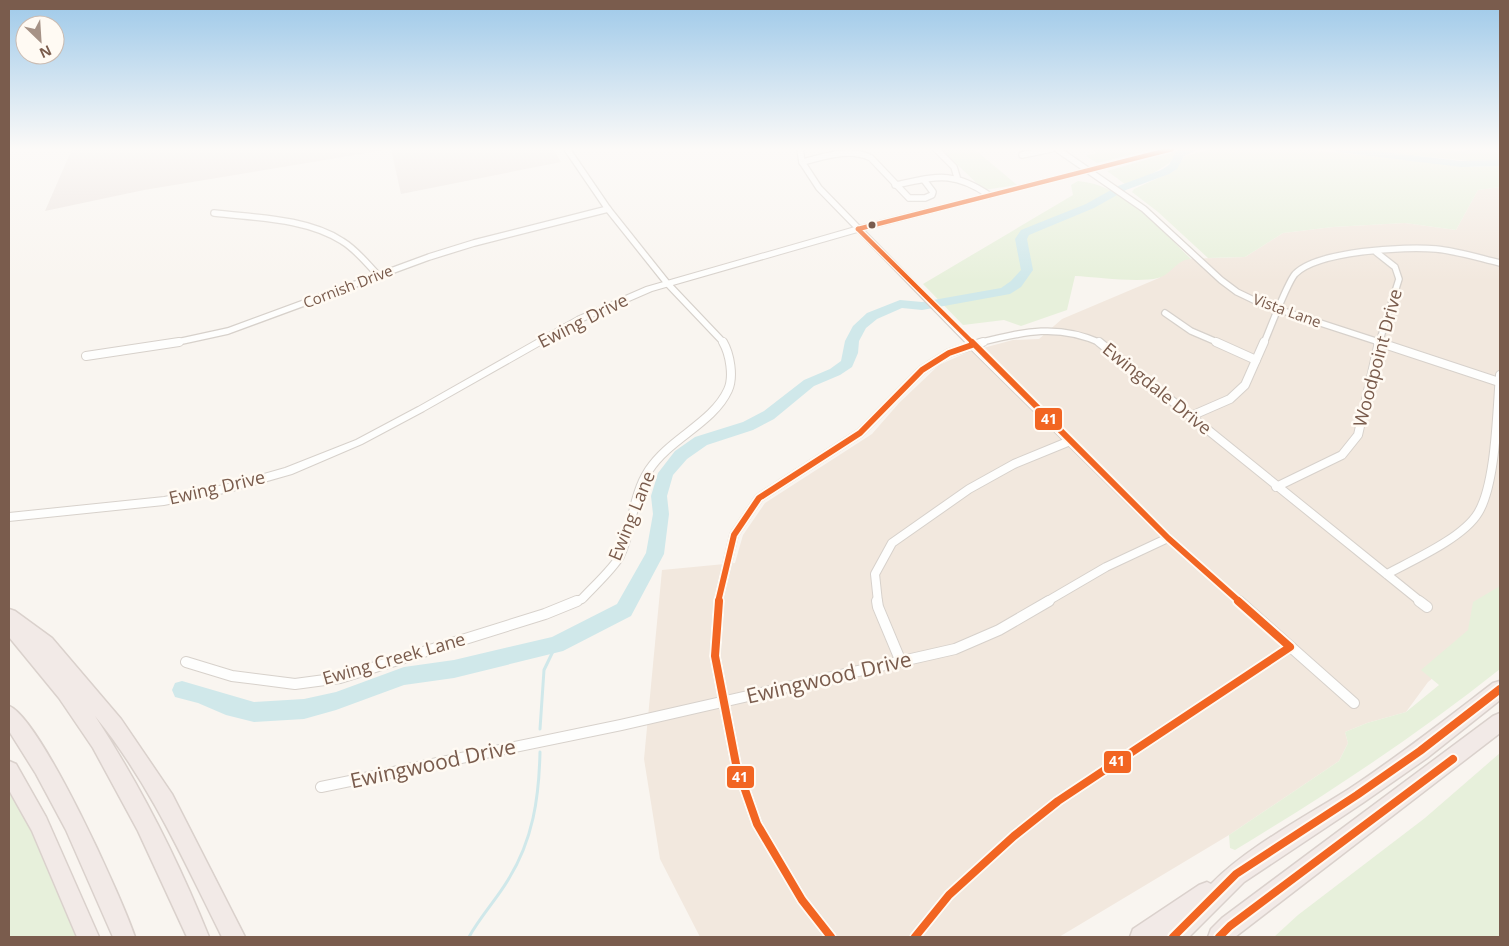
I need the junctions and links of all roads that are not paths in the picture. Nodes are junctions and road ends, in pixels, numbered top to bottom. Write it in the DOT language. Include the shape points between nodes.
graph roads {
  1 [pos="597,193"];
  2 [pos="824,193"];
  3 [pos="904,193"];
  4 [pos="933,193"];
  5 [pos="987,193"];
  6 [pos="996,193"];
  7 [pos="1123,193"];
  8 [pos="989,195"];
  9 [pos="608,210"];
  10 [pos="214,213"];
  11 [pos="858,229"];
  12 [pos="1376,252"];
  13 [pos="1500,262"];
  14 [pos="379,276"];
  15 [pos="667,283"];
  16 [pos="1278,309"];
  17 [pos="1165,313"];
  18 [pos="1380,343"];
  19 [pos="972,345"];
  20 [pos="86,356"];
  21 [pos="1256,360"];
  22 [pos="1500,379"];
  23 [pos="1190,416"];
  24 [pos="1070,441"];
  25 [pos="1276,487"];
  26 [pos="9,517"];
  27 [pos="1168,538"];
  28 [pos="1387,574"];
  29 [pos="593,589"];
  30 [pos="1427,607"];
  31 [pos="9,616"];
  32 [pos="9,624"];
  33 [pos="1290,647"];
  34 [pos="186,662"];
  35 [pos="900,662"];
  36 [pos="1500,689"];
  37 [pos="722,702"];
  38 [pos="1354,703"];
  39 [pos="9,715"];
  40 [pos="1500,722"];
  41 [pos="9,771"];
  42 [pos="321,787"];
  43 [pos="1236,874"];
  44 [pos="1223,934"];
  45 [pos="88,937"];
  46 [pos="124,937"];
  47 [pos="198,937"];
  48 [pos="234,937"];
  49 [pos="831,937"];
  50 [pos="915,937"];
  51 [pos="1141,937"];
  52 [pos="1173,937"];
  1 -- 9 [label="street, Ewing Lane"];
  2 -- 11 [label="street"];
  3 -- 4 [label="street" via="909,198 925,198"];
  5 -- 8 [label="street"];
  6 -- 8 [label="street, Ewing Drive"];
  7 -- 16 [label="street, Vista Lane" via="1183,243 1220,280 1237,292"];
  8 -- 11 [label="street, Ewing Drive"];
  9 -- 14 [label="street, Cornish Drive" via="474,243"];
  9 -- 15 [label="street, Ewing Lane"];
  10 -- 14 [label="street" via="301,225 331,236 342,241"];
  11 -- 15 [label="street, Ewing Drive"];
  11 -- 19 [label="street"];
  12 -- 13 [label="street" via="1404,248 1438,249"];
  12 -- 16 [label="street" via="1326,258 1306,265 1294,275"];
  12 -- 18 [label="street, Woodpoint Drive" via="1395,268 1399,279"];
  14 -- 20 [label="street, Cornish Drive" via="228,332"];
  15 -- 26 [label="street, Ewing Drive" via="580,319 395,424 288,471 164,501"];
  15 -- 29 [label="street, Ewing Lane" via="700,315 728,350 729,388 717,408 670,445 649,470 637,494 630,529 619,558"];
  16 -- 18 [label="street, Vista Lane"];
  16 -- 21 [label="street"];
  17 -- 21 [label="street" via="1190,331"];
  18 -- 22 [label="street, Vista Lane"];
  18 -- 25 [label="street, Woodpoint Drive" via="1358,435 1342,455"];
  19 -- 23 [label="street, Ewingdale Drive" via="1014,334 1055,330 1077,333 1101,343"];
  19 -- 24 [label="street"];
  19 -- 37 [label="street, Ewingdale Drive" via="950,353 922,370 860,433 759,498 734,535 718,603 715,656"];
  21 -- 23 [label="street" via="1246,385 1230,399"];
  22 -- 28 [label="street" via="1490,482 1478,514 1452,539"];
  23 -- 25 [label="street, Ewingdale Drive"];
  24 -- 27 [label="street"];
  24 -- 35 [label="street" via="1014,464 969,489 892,543 875,574 878,607"];
  25 -- 28 [label="street, Ewingdale Drive"];
  27 -- 33 [label="street"];
  27 -- 35 [label="street, Ewingwood Drive" via="1106,567 999,630 955,649"];
  28 -- 30 [label="street, Ewingdale Drive"];
  29 -- 34 [label="street, Ewing Creek Lane" via="582,599 546,614 340,678 296,684 232,676"];
  31 -- 48 [label="highway" via="46,644 114,724 165,801"];
  32 -- 47 [label="highway" via="83,715 126,786 172,876"];
  33 -- 38 [label="street"];
  33 -- 50 [label="street" via="1058,801 949,895"];
  35 -- 37 [label="street, Ewingwood Drive"];
  36 -- 43 [label="highway" via="1420,751"];
  37 -- 42 [label="street, Ewingwood Drive"];
  37 -- 49 [label="street, Ewingdale Drive" via="736,764 756,824 802,900"];
  39 -- 46 [label="highway" via="31,746 68,811"];
  40 -- 44 [label="highway"];
  41 -- 45 [label="highway" via="39,824"];
  43 -- 51 [label="highway"];
  43 -- 52 [label="highway"];
}
